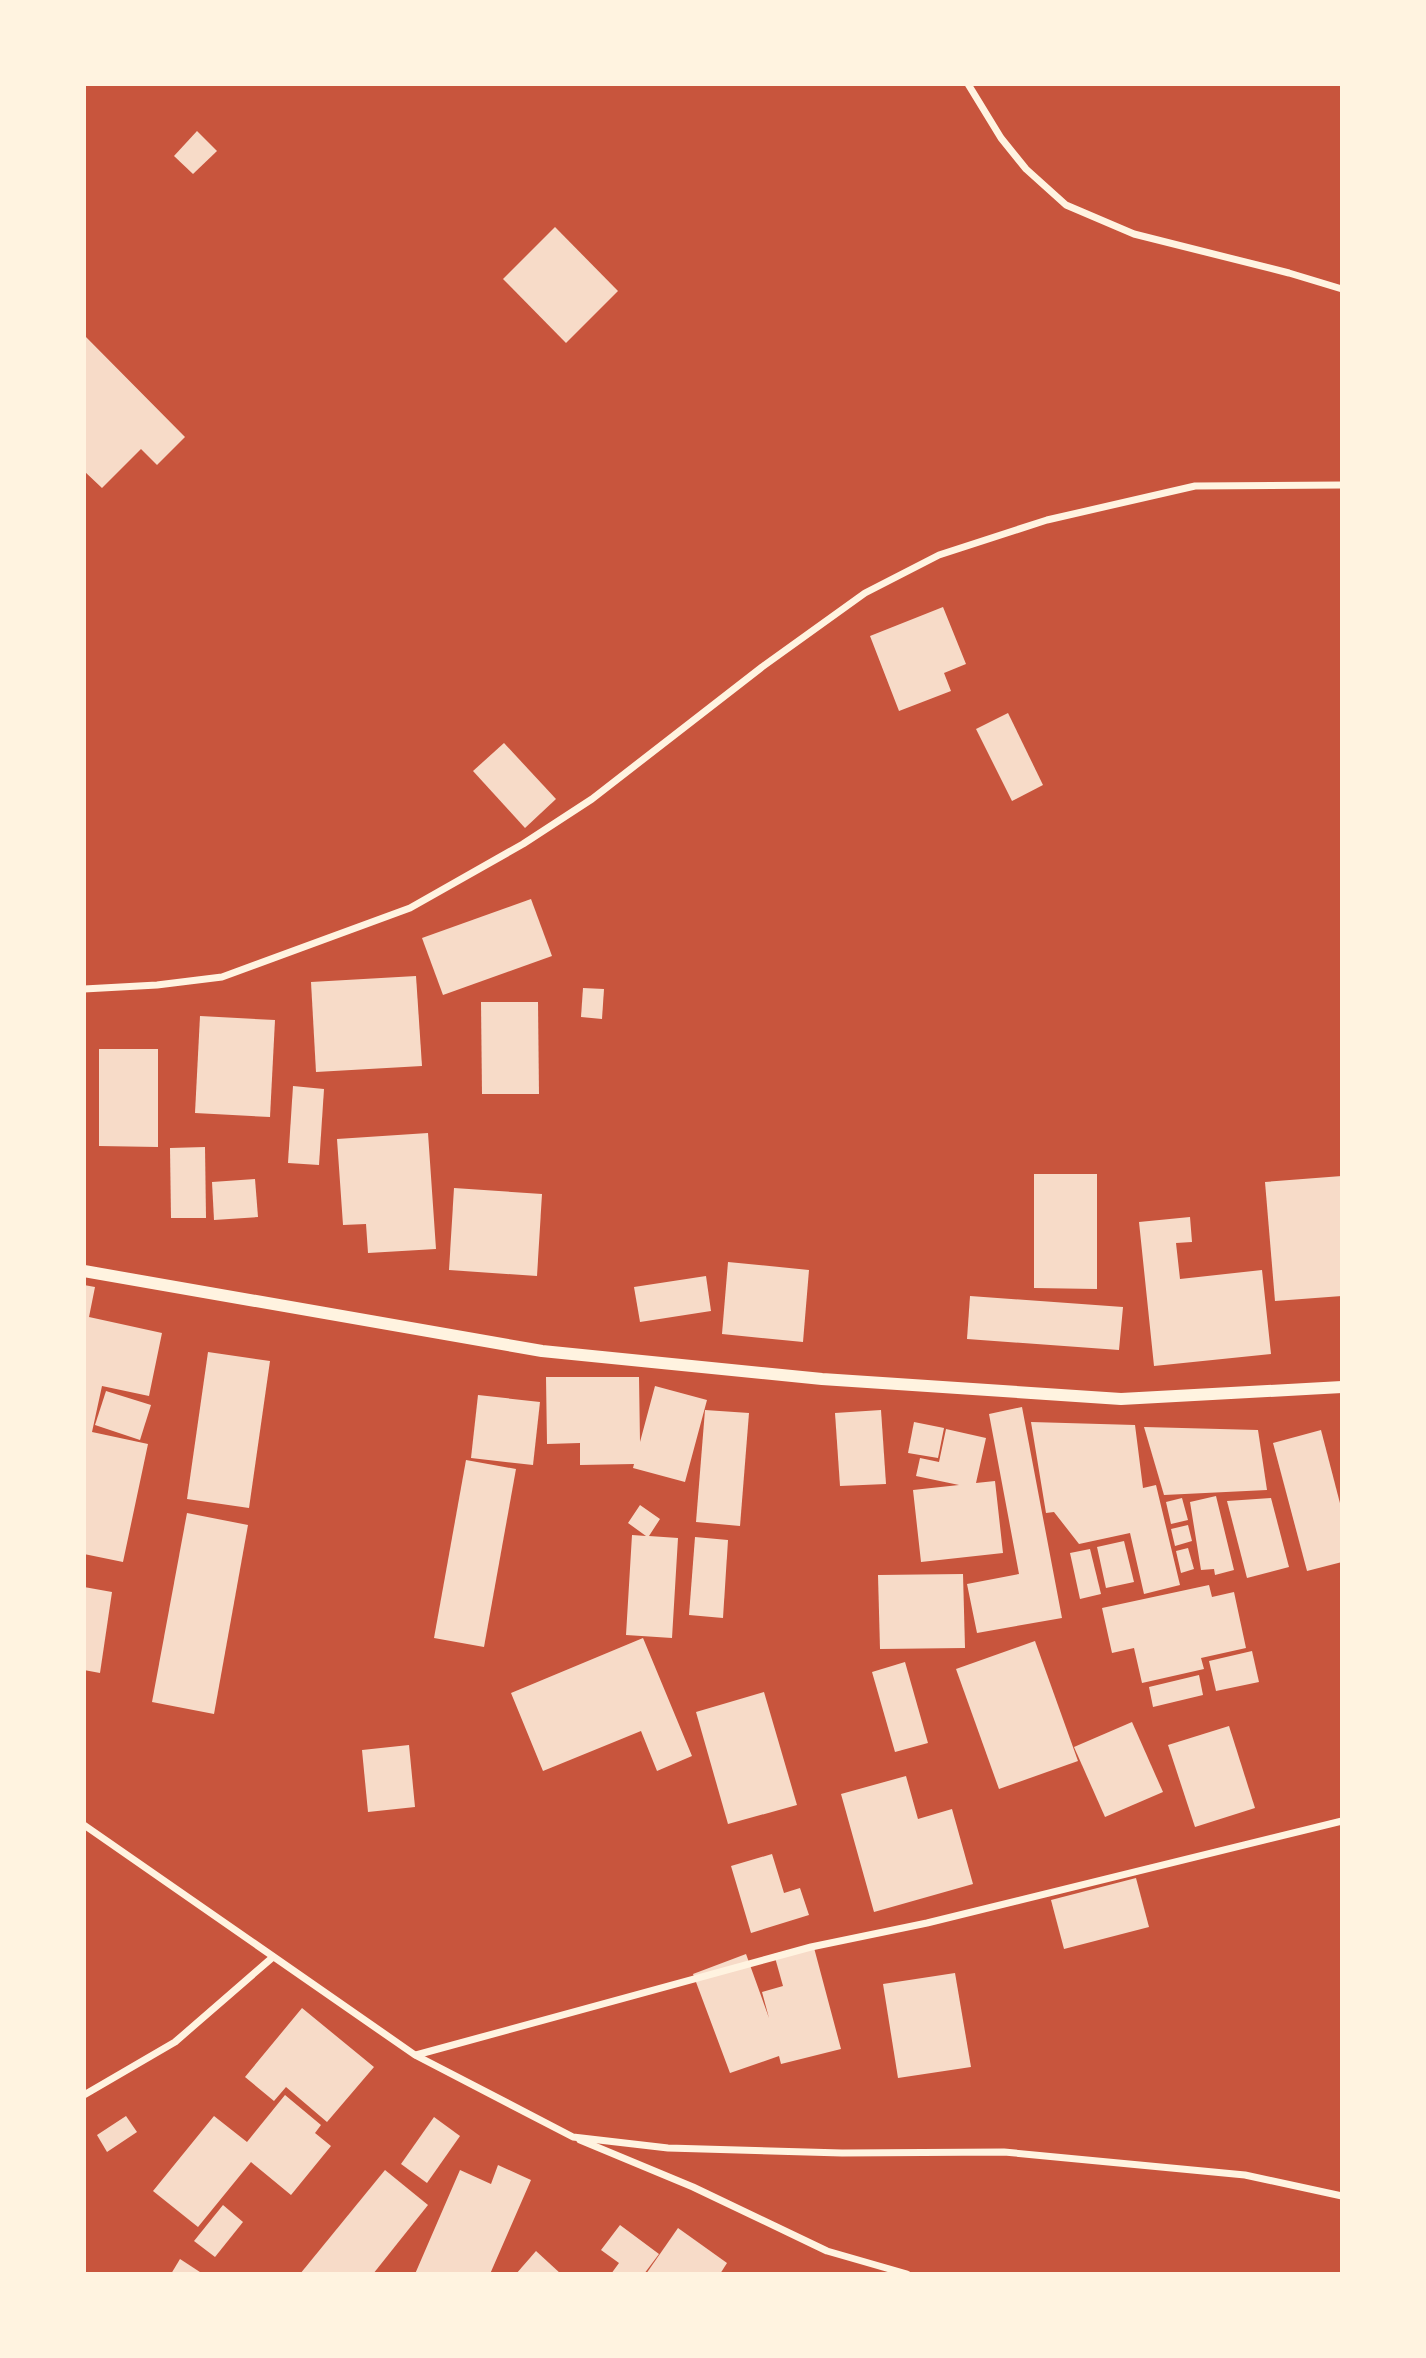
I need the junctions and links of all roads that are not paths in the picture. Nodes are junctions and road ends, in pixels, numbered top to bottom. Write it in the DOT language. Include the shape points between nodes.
graph roads {
  1 [pos="968,84"];
  2 [pos="1342,289"];
  3 [pos="1342,485"];
  4 [pos="84,989"];
  5 [pos="84,1272"];
  6 [pos="1342,1387"];
  7 [pos="1342,1821"];
  8 [pos="84,1825"];
  9 [pos="273,1957"];
  10 [pos="415,2055"];
  11 [pos="84,2095"];
  12 [pos="573,2137"];
  13 [pos="1342,2196"];
  14 [pos="908,2274"];
  1 -- 2 [label="street" via="1026,169 1066,205 1134,234"];
  3 -- 4 [label="street" via="1195,486 1048,520 939,555 865,593 592,799 410,908 222,977"];
  5 -- 6 [label="street" via="542,1351 822,1379 1121,1399"];
  7 -- 10 [label="street" via="811,1947"];
  8 -- 9 [label="street"];
  9 -- 10 [label="street"];
  9 -- 11 [label="street" via="175,2042"];
  10 -- 12 [label="street"];
  12 -- 13 [label="street" via="668,2148 1004,2152 1245,2175"];
  12 -- 14 [label="street" via="828,2251"];
}
